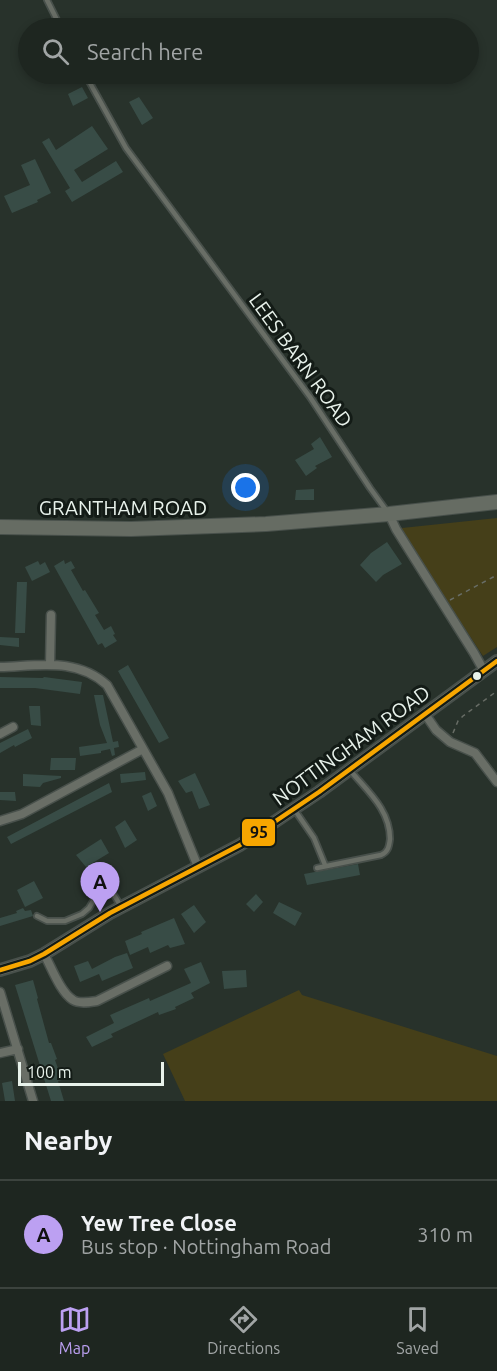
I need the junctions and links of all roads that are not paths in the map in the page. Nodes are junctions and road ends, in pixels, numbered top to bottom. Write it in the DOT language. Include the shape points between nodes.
graph roads {
  1 [pos="47,0"];
  2 [pos="56,18"];
  3 [pos="91,84"];
  4 [pos="497,502"];
  5 [pos="389,514"];
  6 [pos="0,527"];
  7 [pos="51,615"];
  8 [pos="497,661"];
  9 [pos="50,665"];
  10 [pos="0,667"];
  11 [pos="484,671"];
  12 [pos="425,714"];
  13 [pos="13,727"];
  14 [pos="0,734"];
  15 [pos="143,749"];
  16 [pos="349,770"];
  17 [pos="497,782"];
  18 [pos="294,808"];
  19 [pos="0,821"];
  20 [pos="325,865"];
  21 [pos="198,867"];
  22 [pos="316,868"];
  23 [pos="121,907"];
  24 [pos="37,916"];
  25 [pos="44,954"];
  26 [pos="150,962"];
  27 [pos="167,966"];
  28 [pos="0,970"];
  29 [pos="155,972"];
  30 [pos="0,992"];
  31 [pos="18,1049"];
  32 [pos="0,1053"];
  33 [pos="33,1101"];
  1 -- 2 [label="lane"];
  3 -- 5 [label="lane, LEES BARN ROAD" via="126,148 310,397"];
  4 -- 5 [label="highway, GRANTHAM ROAD"];
  5 -- 6 [label="highway, GRANTHAM ROAD" via="132,529"];
  5 -- 11 [label="street, LEES BARN ROAD"];
  7 -- 9 [label="street"];
  8 -- 11 [label="street, NOTTINGHAM ROAD"];
  9 -- 10 [label="street"];
  9 -- 15 [label="street" via="81,669 98,678 111,692"];
  11 -- 12 [label="street, NOTTINGHAM ROAD"];
  12 -- 16 [label="street, NOTTINGHAM ROAD"];
  12 -- 17 [label="street" via="450,742 475,753"];
  13 -- 14 [label="street"];
  15 -- 19 [label="street" via="22,814"];
  15 -- 21 [label="street" via="168,793"];
  16 -- 18 [label="street, NOTTINGHAM ROAD"];
  16 -- 20 [label="lane" via="385,815 388,849 381,855"];
  18 -- 20 [label="lane" via="314,837"];
  18 -- 21 [label="street, NOTTINGHAM ROAD" via="240,845"];
  20 -- 22 [label="lane"];
  21 -- 23 [label="street, NOTTINGHAM ROAD"];
  23 -- 24 [label="lane" via="112,892 100,889 89,908 73,918 47,921"];
  23 -- 25 [label="street, NOTTINGHAM ROAD"];
  25 -- 28 [label="street, NOTTINGHAM ROAD"];
  25 -- 29 [label="street" via="64,992 74,1001 85,1003 97,1001"];
  26 -- 29 [label="street"];
  27 -- 29 [label="street"];
  30 -- 31 [label="street"];
  31 -- 32 [label="street"];
  31 -- 33 [label="street"];
}
